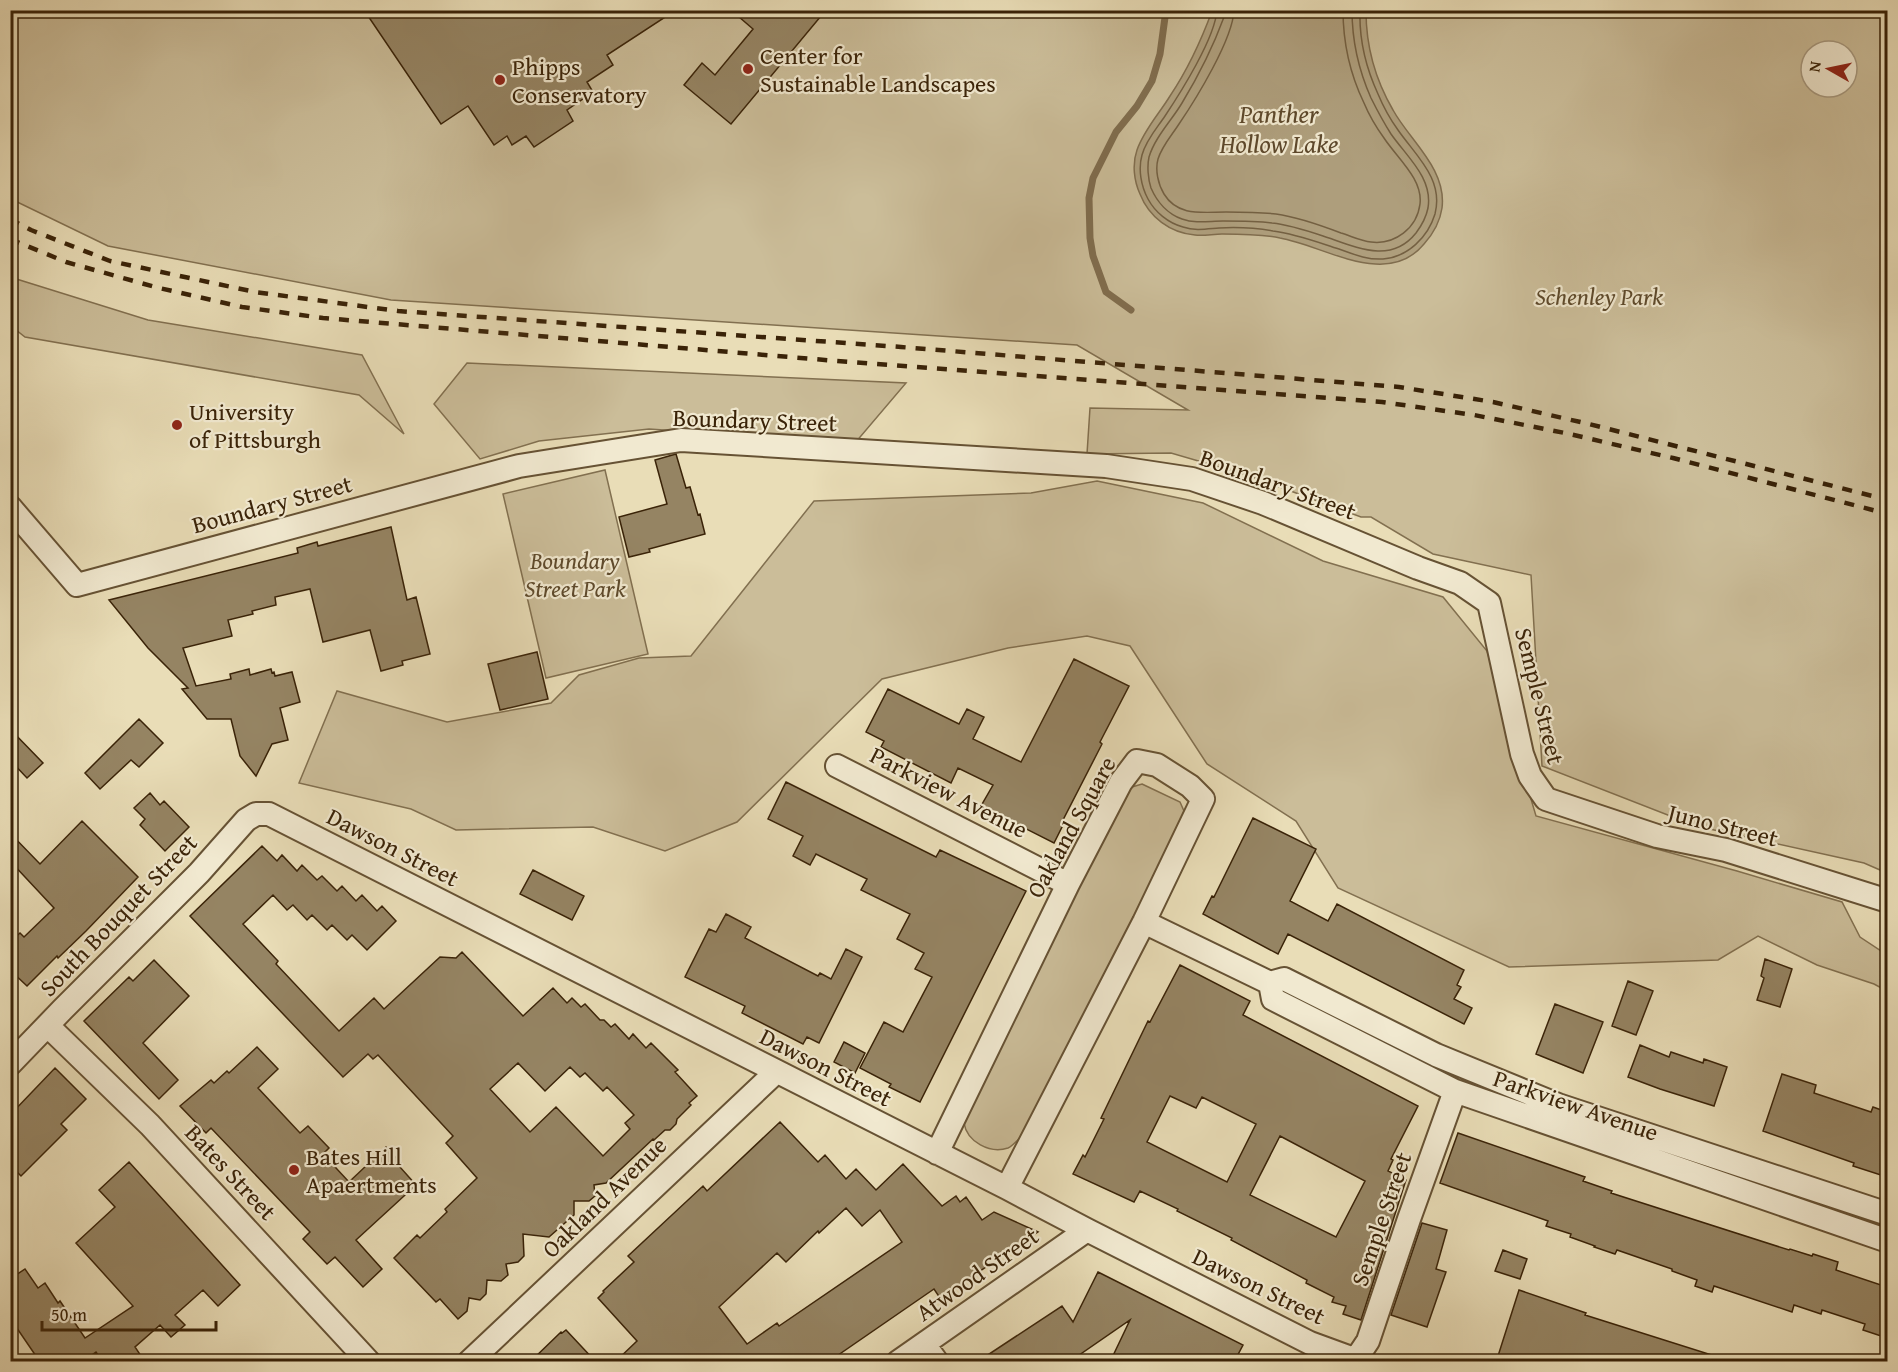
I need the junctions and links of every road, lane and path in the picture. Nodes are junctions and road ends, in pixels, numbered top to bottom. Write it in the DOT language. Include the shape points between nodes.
graph roads {
  1 [pos="10,507"];
  2 [pos="1489,603"];
  3 [pos="837,766"];
  4 [pos="1546,798"];
  5 [pos="269,814"];
  6 [pos="1068,884"];
  7 [pos="1887,901"];
  8 [pos="1144,922"];
  9 [pos="1270,983"];
  10 [pos="48,1026"];
  11 [pos="10,1064"];
  12 [pos="776,1072"];
  13 [pos="1455,1091"];
  14 [pos="937,1153"];
  15 [pos="1007,1188"];
  16 [pos="1887,1214"];
  17 [pos="1087,1230"];
  18 [pos="1887,1241"];
  19 [pos="930,1353"];
  20 [pos="1357,1361"];
  21 [pos="369,1362"];
  22 [pos="469,1362"];
  23 [pos="898,1362"];
  1 -- 2 [label="street, Boundary Street" via="77,585 519,466 681,440 1106,466 1192,479 1263,503 1460,583"];
  2 -- 4 [label="street, Semple Street" via="1522,753 1530,776"];
  3 -- 6 [label="street, Parkview Avenue"];
  4 -- 7 [label="street, Juno Street" via="1656,836 1726,850"];
  5 -- 10 [label="street, South Bouquet Street" via="256,814 246,820"];
  5 -- 12 [label="street, Dawson Street"];
  6 -- 8 [label="street, Oakland Square" via="1121,782 1137,761 1157,765 1203,799"];
  6 -- 14 [label="street, Oakland Square"];
  8 -- 9 [label="street, Parkview Avenue"];
  8 -- 15 [label="street, Oakland Square"];
  9 -- 13 [label="street, Parkview Avenue" via="1273,999"];
  9 -- 16 [label="street, Parkview Avenue" via="1284,979 1436,1055 1558,1105"];
  10 -- 11 [label="street, South Bouquet Street"];
  10 -- 21 [label="street, Bates Street" via="150,1125"];
  12 -- 14 [label="street, Dawson Street"];
  12 -- 22 [label="street, Oakland Avenue"];
  13 -- 18 [label="street, Parkview Avenue"];
  13 -- 20 [label="street, Semple Street" via="1368,1341"];
  14 -- 15 [label="street, Dawson Street"];
  15 -- 17 [label="street, Dawson Street"];
  17 -- 19 [label="street, Atwood Street"];
  17 -- 20 [label="street, Dawson Street" via="1310,1343"];
  19 -- 23 [label="street, Atwood Street"];
}
